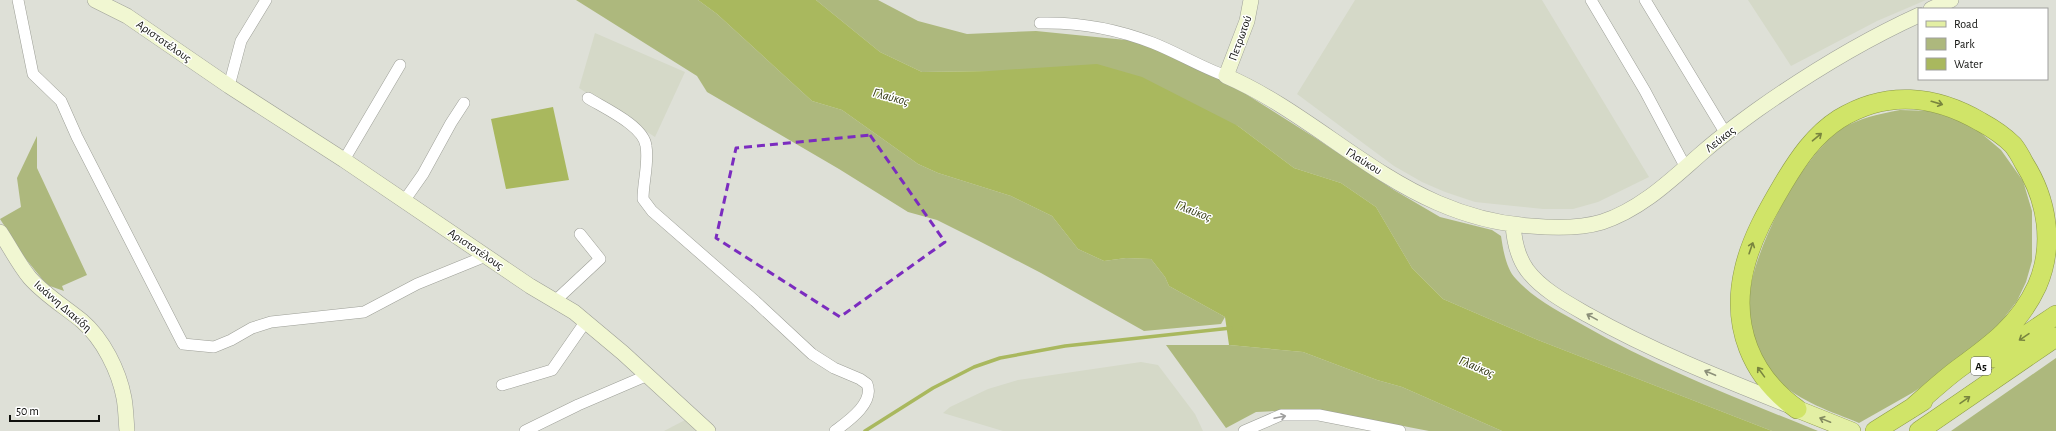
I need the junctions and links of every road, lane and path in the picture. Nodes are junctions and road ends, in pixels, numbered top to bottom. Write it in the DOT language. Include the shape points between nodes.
graph roads {
  1 [pos="18,0"];
  2 [pos="96,0"];
  3 [pos="266,0"];
  4 [pos="1249,0"];
  5 [pos="1591,0"];
  6 [pos="1645,0"];
  7 [pos="1951,0"];
  8 [pos="1933,8"];
  9 [pos="1918,16"];
  10 [pos="1040,23"];
  11 [pos="400,65"];
  12 [pos="1226,76"];
  13 [pos="229,86"];
  14 [pos="588,98"];
  15 [pos="464,103"];
  16 [pos="1726,134"];
  17 [pos="344,160"];
  18 [pos="1686,168"];
  19 [pos="404,201"];
  20 [pos="1513,224"];
  21 [pos="0,232"];
  22 [pos="580,234"];
  23 [pos="486,256"];
  24 [pos="555,301"];
  25 [pos="2056,315"];
  26 [pos="586,321"];
  27 [pos="2056,337"];
  28 [pos="648,375"];
  29 [pos="502,386"];
  30 [pos="1798,409"];
  31 [pos="1907,411"];
  32 [pos="1926,426"];
  33 [pos="127,431"];
  34 [pos="525,431"];
  35 [pos="708,431"];
  36 [pos="835,431"];
  37 [pos="1244,431"];
  38 [pos="1400,431"];
  39 [pos="1852,431"];
  40 [pos="1875,431"];
  1 -- 23 [label="street" via="33,74 61,101 183,344 214,347 252,328 271,322 364,312 417,284"];
  2 -- 13 [label="street, Αριστοτέλους" via="127,16"];
  3 -- 13 [label="street" via="241,41"];
  4 -- 12 [label="street, Πετρωτού" via="1247,21"];
  5 -- 18 [label="street"];
  6 -- 16 [label="street"];
  7 -- 8 [label="street"];
  9 -- 16 [label="street, Λεύκας" via="1851,49 1757,110"];
  10 -- 12 [label="street" via="1077,24 1121,33 1155,44"];
  11 -- 17 [label="street"];
  12 -- 20 [label="street, Γλαύκου" via="1269,98 1369,165 1426,197 1493,222"];
  13 -- 17 [label="street, Αριστοτέλους"];
  14 -- 36 [label="street" via="634,128 645,141 643,199 652,211 812,354 867,384 868,392 863,406"];
  15 -- 19 [label="street" via="423,174"];
  16 -- 18 [label="street, Λεύκας"];
  17 -- 19 [label="street, Αριστοτέλους"];
  18 -- 20 [label="street, Λεύκας" via="1647,198 1602,222 1570,227"];
  19 -- 23 [label="street, Αριστοτέλους"];
  30 -- 20 [label="street, one-way" via="1658,351 1559,298 1539,283 1522,262 1513,239"];
  21 -- 33 [label="street, Ιωάννη Διακίδη" via="30,277 44,292 95,334 111,362 124,396"];
  22 -- 24 [label="street" via="600,259"];
  23 -- 24 [label="street, Αριστοτέλους"];
  24 -- 26 [label="street, Αριστοτέλους"];
  25 -- 31 [label="highway, Α5, one-way" via="1962,378"];
  26 -- 28 [label="street, Αριστοτέλους"];
  26 -- 29 [label="street" via="552,370"];
  32 -- 27 [label="highway, Α5, one-way"];
  28 -- 34 [label="street"];
  28 -- 35 [label="street, Αριστοτέλους"];
  30 -- 31 [label="highway, one-way" via="1781,398 1772,387 1756,365 1746,341 1740,317 1741,284 1746,261 1756,234 1776,195 1812,140 1838,120 1866,106 1899,99 1932,101 1961,111 2013,145 2037,183 2046,216 2047,244 2045,265 2037,287 2006,332"];
  39 -- 30 [label="main road, one-way"];
  31 -- 40 [label="highway, Α5"];
  37 -- 38 [label="street, one-way" via="1281,415 1319,415"];
}
